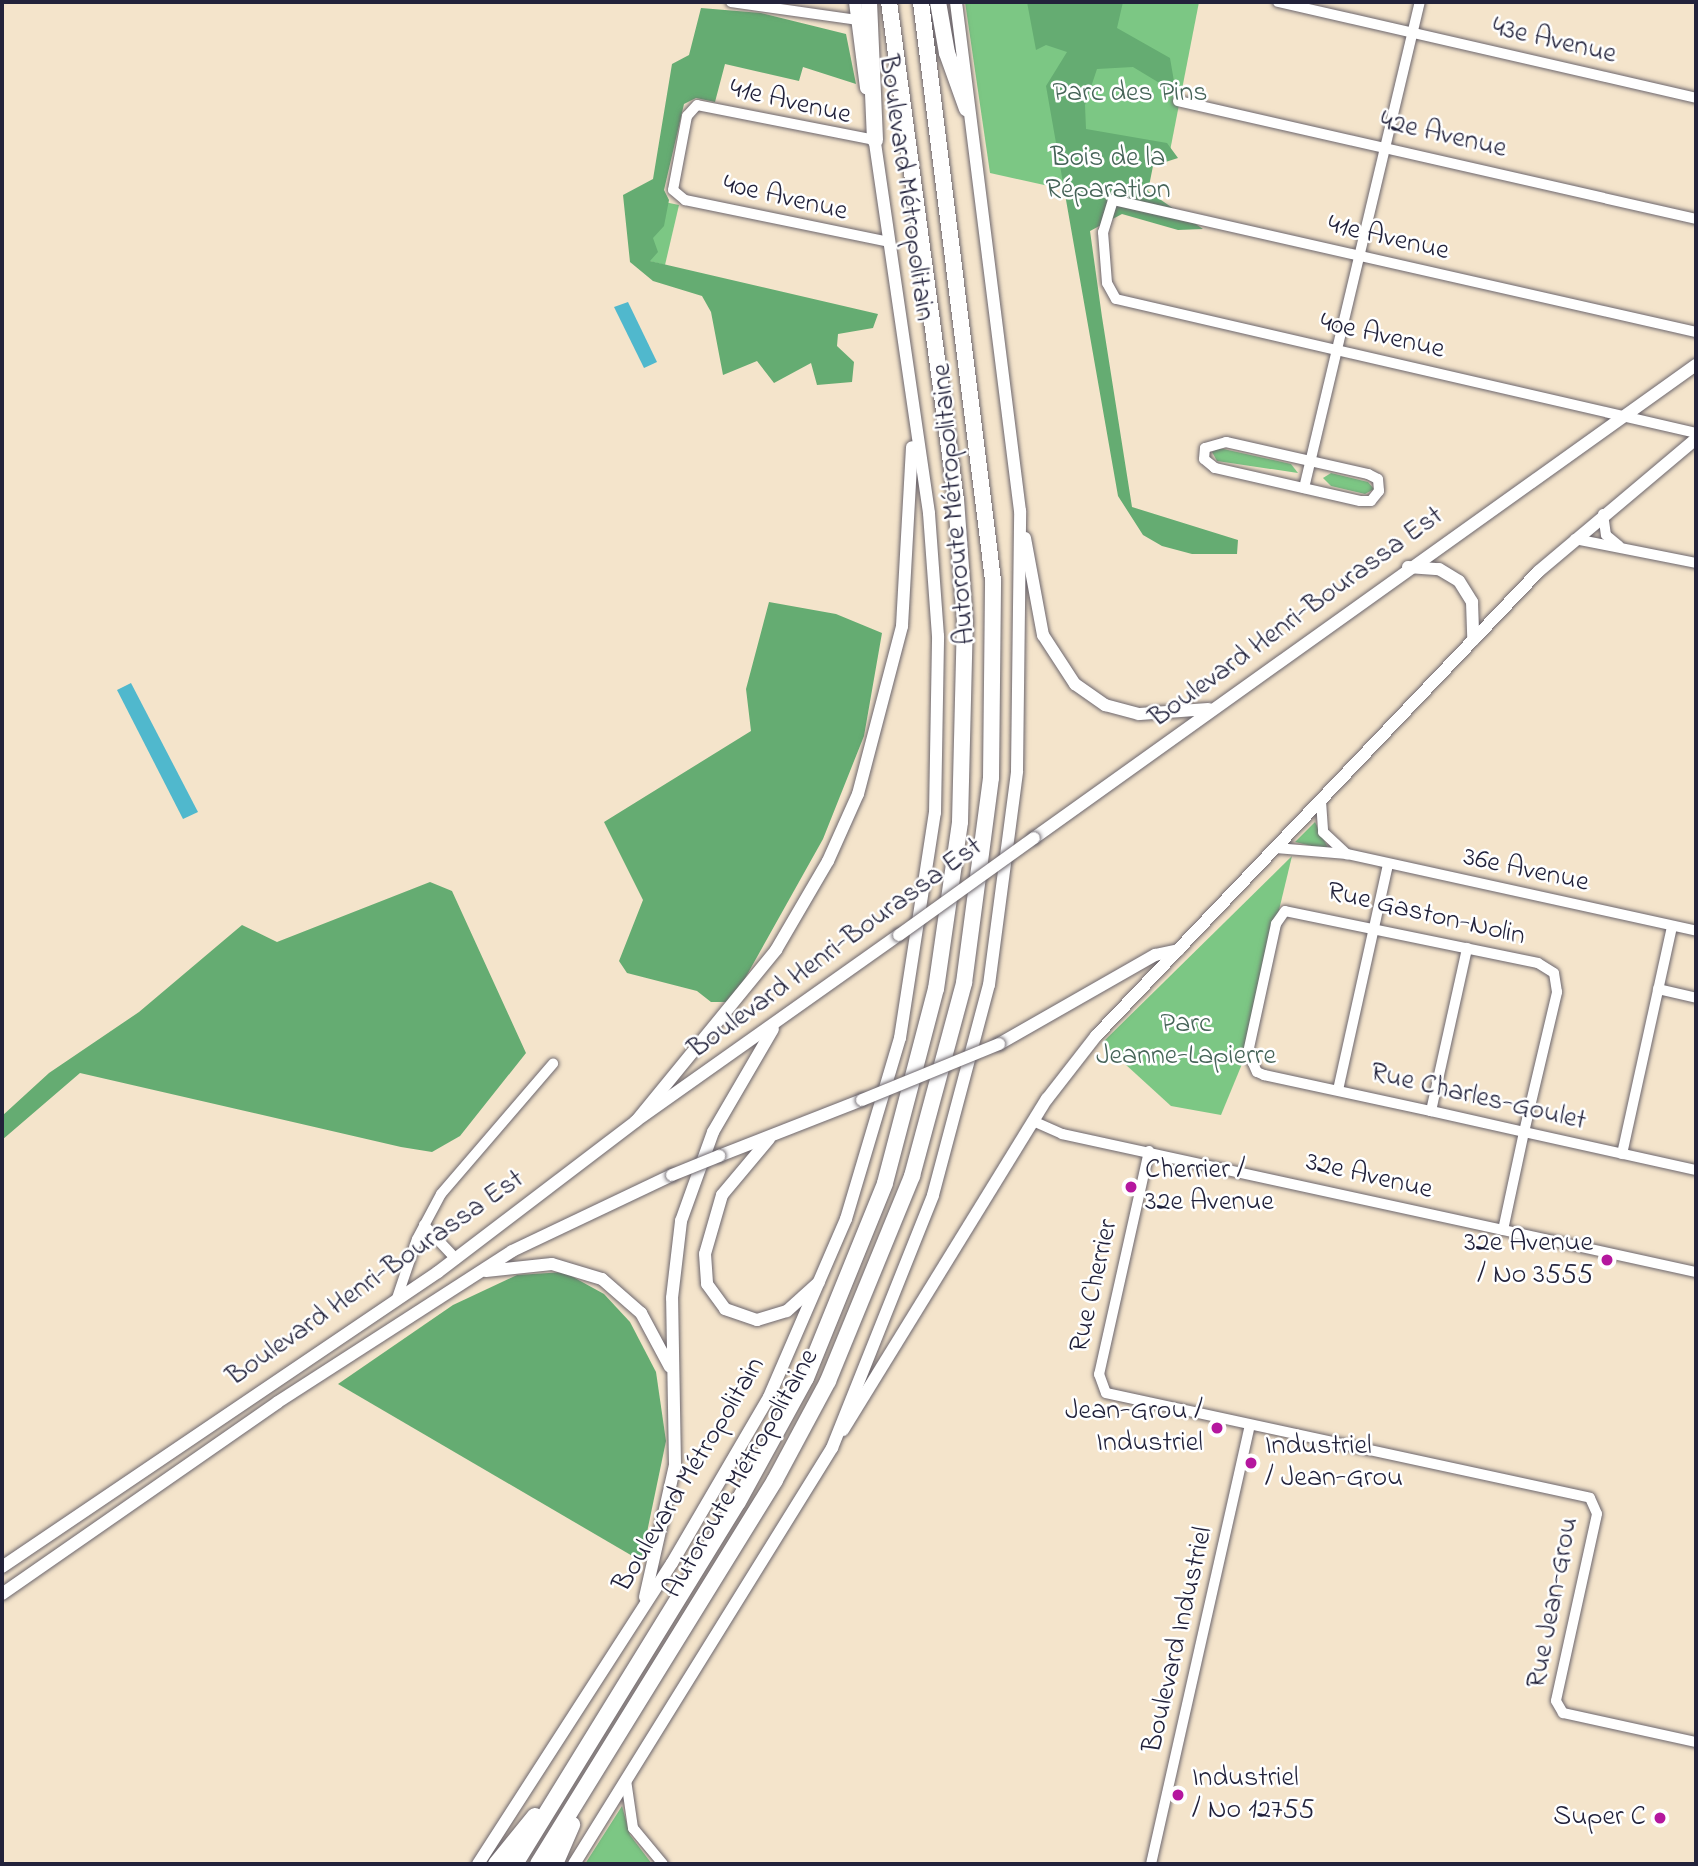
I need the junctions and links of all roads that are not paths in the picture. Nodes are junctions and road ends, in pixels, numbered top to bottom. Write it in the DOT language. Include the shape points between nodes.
graph roads {
  1 [pos="731,2"];
  2 [pos="855,2"];
  3 [pos="869,2"];
  4 [pos="890,2"];
  5 [pos="920,2"];
  6 [pos="938,2"];
  7 [pos="956,2"];
  8 [pos="1278,2"];
  9 [pos="1419,2"];
  10 [pos="857,20"];
  11 [pos="1412,32"];
  12 [pos="1696,98"];
  13 [pos="1178,101"];
  14 [pos="967,109"];
  15 [pos="876,140"];
  16 [pos="1386,146"];
  17 [pos="673,193"];
  18 [pos="1696,219"];
  19 [pos="889,242"];
  20 [pos="1101,243"];
  21 [pos="1359,256"];
  22 [pos="1696,332"];
  23 [pos="1337,349"];
  24 [pos="1696,365"];
  25 [pos="912,415"];
  26 [pos="1624,417"];
  27 [pos="1696,436"];
  28 [pos="1312,461"];
  29 [pos="1304,488"];
  30 [pos="1020,511"];
  31 [pos="1603,514"];
  32 [pos="1575,539"];
  33 [pos="1619,546"];
  34 [pos="1696,563"];
  35 [pos="1408,567"];
  36 [pos="1473,640"];
  37 [pos="1213,708"];
  38 [pos="1321,801"];
  39 [pos="1276,848"];
  40 [pos="1347,854"];
  41 [pos="1388,864"];
  42 [pos="1672,926"];
  43 [pos="1374,927"];
  44 [pos="1696,931"];
  45 [pos="1467,948"];
  46 [pos="1178,950"];
  47 [pos="1658,989"];
  48 [pos="1696,998"];
  49 [pos="774,1029"];
  50 [pos="553,1064"];
  51 [pos="1252,1067"];
  52 [pos="1338,1090"];
  53 [pos="1431,1111"];
  54 [pos="636,1121"];
  55 [pos="1033,1121"];
  56 [pos="1524,1132"];
  57 [pos="769,1139"];
  58 [pos="1149,1152"];
  59 [pos="1622,1154"];
  60 [pos="1696,1170"];
  61 [pos="424,1224"];
  62 [pos="1503,1230"];
  63 [pos="456,1259"];
  64 [pos="482,1272"];
  65 [pos="1696,1272"];
  66 [pos="824,1276"];
  67 [pos="451,1290"];
  68 [pos="396,1301"];
  69 [pos="673,1373"];
  70 [pos="1102,1389"];
  71 [pos="1250,1426"];
  72 [pos="832,1448"];
  73 [pos="2,1567"];
  74 [pos="2,1594"];
  75 [pos="643,1603"];
  76 [pos="1696,1742"];
  77 [pos="576,1765"];
  78 [pos="595,1772"];
  79 [pos="626,1780"];
  80 [pos="478,1864"];
  81 [pos="496,1864"];
  82 [pos="515,1864"];
  83 [pos="538,1864"];
  84 [pos="555,1864"];
  85 [pos="574,1864"];
  86 [pos="663,1864"];
  87 [pos="1151,1864"];
  1 -- 10 [label="street"];
  2 -- 10 [label="main road, Boulevard Métropolitain"];
  3 -- 15 [label="highway"];
  4 -- 77 [label="highway, Autoroute Métropolitaine" via="965,610 964,770 941,966 893,1160 818,1351 751,1481"];
  5 -- 78 [label="highway, Autoroute Métropolitaine" via="993,580 993,753 968,961 919,1157 849,1337 775,1480"];
  6 -- 14 [label="highway" via="947,53"];
  7 -- 14 [label="main road"];
  8 -- 11 [label="street, 43e Avenue"];
  9 -- 11 [label="street"];
  10 -- 15 [label="main road, Boulevard Métropolitain"];
  11 -- 12 [label="street, 43e Avenue"];
  11 -- 16 [label="street"];
  13 -- 16 [label="street, 42e Avenue"];
  14 -- 30 [label="main road"];
  15 -- 17 [label="street, 41e Avenue" via="695,106 687,116"];
  15 -- 19 [label="main road, Boulevard Métropolitain"];
  16 -- 18 [label="street, 42e Avenue"];
  16 -- 21 [label="street"];
  17 -- 19 [label="street, 40e Avenue"];
  19 -- 25 [label="main road, Boulevard Métropolitain"];
  20 -- 21 [label="street, 41e Avenue" via="1113,201"];
  20 -- 23 [label="street, 40e Avenue" via="1116,299"];
  21 -- 22 [label="street, 41e Avenue"];
  21 -- 23 [label="street"];
  23 -- 26 [label="street, 40e Avenue"];
  23 -- 28 [label="street"];
  24 -- 26 [label="main road, Boulevard Henri-Bourassa Est"];
  25 -- 54 [label="main road" via="906,605 888,698 858,794 828,861 776,950"];
  25 -- 66 [label="main road, Boulevard Métropolitain" via="938,619 931,853 894,1062"];
  26 -- 27 [label="street, 40e Avenue"];
  26 -- 35 [label="main road, Boulevard Henri-Bourassa Est"];
  27 -- 31 [label="main road, Boulevard Henri-Bourassa Est"];
  28 -- 29 [label="street"];
  28 -- 29 [label="street" via="1368,474 1378,479 1379,491 1360,501"];
  28 -- 29 [label="street" via="1226,442 1205,448 1205,459 1215,468"];
  30 -- 37 [label="main road" via="1043,635 1068,677 1122,711 1156,715"];
  30 -- 72 [label="main road" via="1017,771 989,985 933,1195"];
  31 -- 32 [label="main road, Boulevard Henri-Bourassa Est"];
  31 -- 33 [label="street" via="1606,536"];
  32 -- 33 [label="street"];
  32 -- 36 [label="main road, Boulevard Henri-Bourassa Est"];
  33 -- 34 [label="street"];
  35 -- 36 [label="main road" via="1439,569 1459,581 1472,602"];
  35 -- 37 [label="main road, Boulevard Henri-Bourassa Est"];
  36 -- 38 [label="main road, Boulevard Henri-Bourassa Est"];
  37 -- 49 [label="main road, Boulevard Henri-Bourassa Est, bridge"];
  38 -- 39 [label="main road, Boulevard Henri-Bourassa Est"];
  38 -- 40 [label="street" via="1323,832"];
  39 -- 40 [label="street, 36e Avenue"];
  39 -- 46 [label="main road, Boulevard Henri-Bourassa Est"];
  40 -- 41 [label="street, 36e Avenue"];
  41 -- 42 [label="street, 36e Avenue"];
  41 -- 43 [label="street"];
  42 -- 44 [label="street, 36e Avenue"];
  42 -- 47 [label="street"];
  43 -- 45 [label="street, Rue Gaston-Nolin"];
  43 -- 51 [label="street, Rue Gaston-Nolin" via="1284,911 1276,924 1248,1052"];
  43 -- 52 [label="street"];
  45 -- 53 [label="street"];
  45 -- 56 [label="street, Rue Gaston-Nolin" via="1555,973 1557,992"];
  46 -- 55 [label="main road" via="1082,1053"];
  46 -- 57 [label="main road, Boulevard Henri-Bourassa Est, bridge" via="1155,956 999,1044"];
  47 -- 48 [label="street"];
  47 -- 59 [label="street"];
  49 -- 54 [label="main road, Boulevard Henri-Bourassa Est"];
  49 -- 69 [label="main road" via="719,1120 687,1200 672,1283"];
  50 -- 61 [label="street" via="446,1188"];
  51 -- 52 [label="street, Rue Charles-Goulet"];
  52 -- 53 [label="street, Rue Charles-Goulet"];
  53 -- 56 [label="street, Rue Charles-Goulet"];
  54 -- 63 [label="main road, Boulevard Henri-Bourassa Est"];
  55 -- 58 [label="street, 32e Avenue"];
  55 -- 72 [label="main road"];
  56 -- 59 [label="street, Rue Charles-Goulet"];
  56 -- 62 [label="street"];
  57 -- 64 [label="main road, Boulevard Henri-Bourassa Est, bridge" via="672,1175 551,1230"];
  57 -- 66 [label="main road" via="722,1195 705,1254 707,1284 732,1313 765,1320 793,1307"];
  58 -- 62 [label="street, 32e Avenue"];
  58 -- 70 [label="street, Rue Cherrier" via="1099,1374"];
  59 -- 60 [label="street, Rue Charles-Goulet"];
  61 -- 63 [label="street"];
  61 -- 68 [label="street"];
  62 -- 65 [label="street, 32e Avenue"];
  63 -- 67 [label="main road"];
  63 -- 68 [label="main road, Boulevard Henri-Bourassa Est"];
  64 -- 67 [label="main road, Boulevard Henri-Bourassa Est"];
  64 -- 69 [label="main road" via="552,1264 601,1279 641,1313"];
  66 -- 75 [label="main road, Boulevard Métropolitain" via="744,1443"];
  67 -- 74 [label="main road, Boulevard Henri-Bourassa Est" via="255,1417"];
  68 -- 73 [label="main road, Boulevard Henri-Bourassa Est"];
  69 -- 75 [label="main road" via="674,1472"];
  70 -- 71 [label="street, Rue Jean-Grou"];
  71 -- 76 [label="street, Rue Jean-Grou" via="1590,1498 1597,1514 1556,1701 1563,1713"];
  71 -- 87 [label="street, Boulevard Industriel"];
  72 -- 79 [label="main road"];
  75 -- 80 [label="main road, Boulevard Métropolitain"];
  77 -- 81 [label="highway"];
  77 -- 82 [label="highway, Autoroute Métropolitaine"];
  78 -- 83 [label="highway, Autoroute Métropolitaine"];
  78 -- 84 [label="highway"];
  79 -- 85 [label="main road"];
  79 -- 86 [label="street" via="633,1828"];
}
